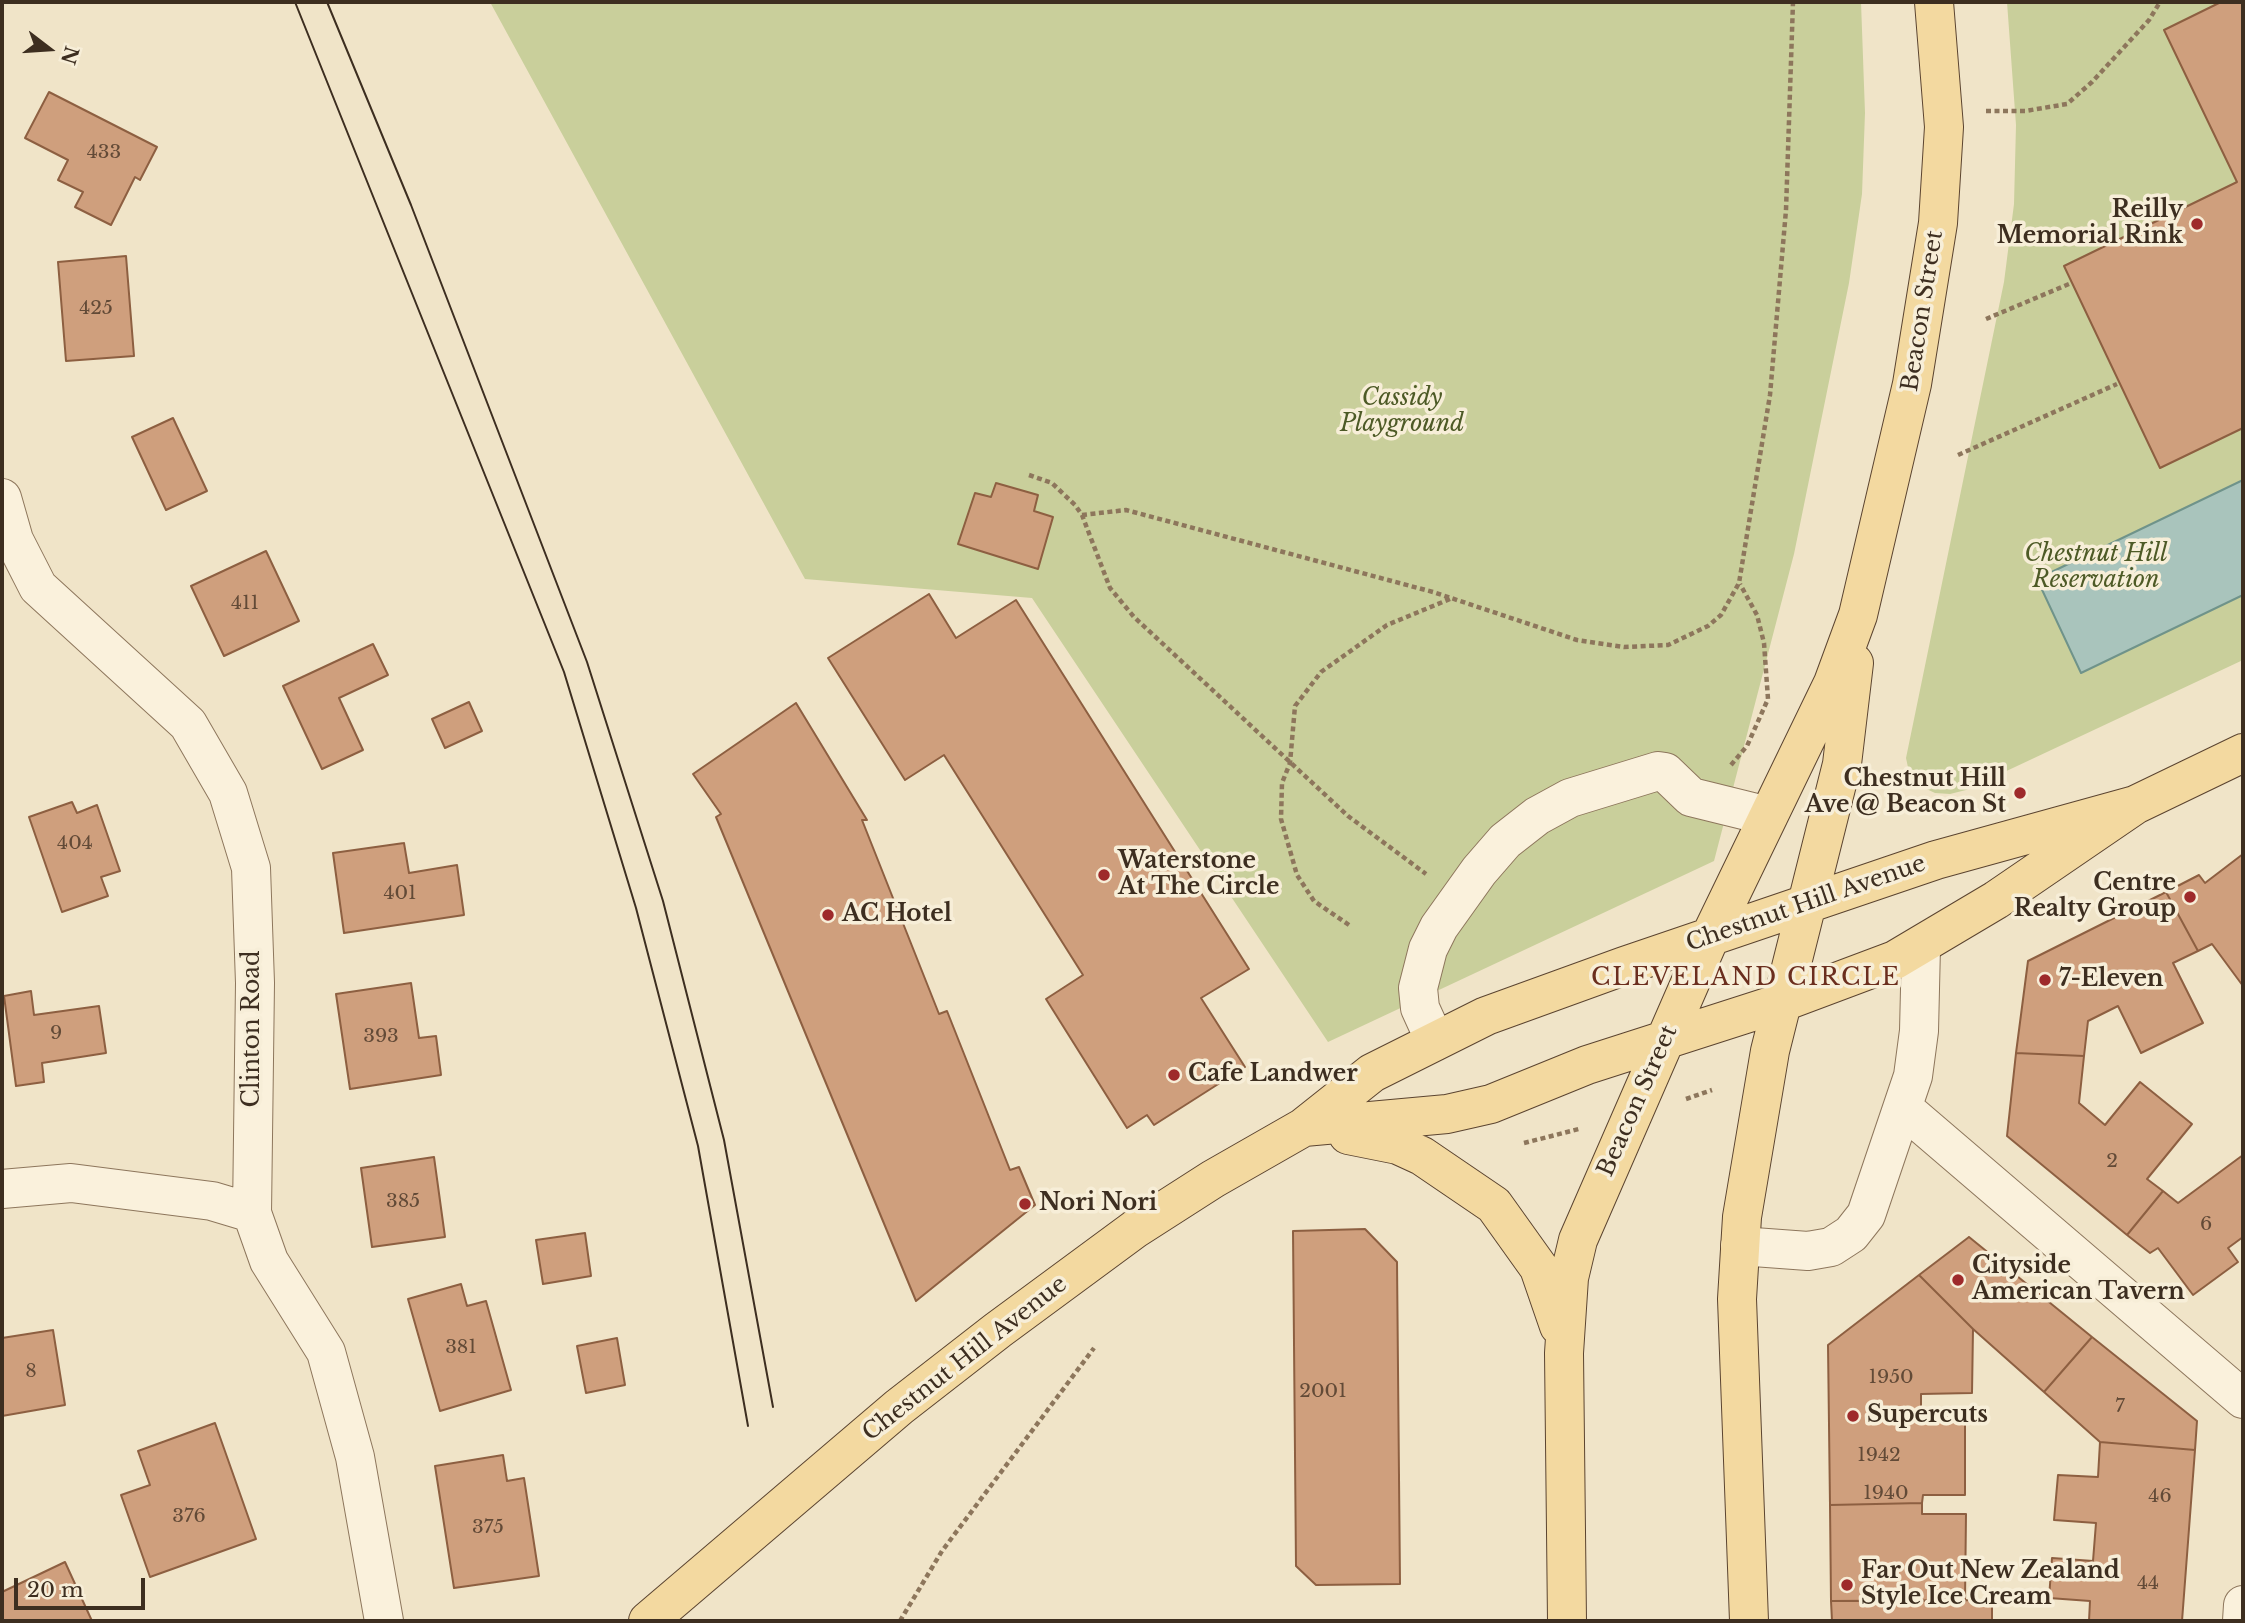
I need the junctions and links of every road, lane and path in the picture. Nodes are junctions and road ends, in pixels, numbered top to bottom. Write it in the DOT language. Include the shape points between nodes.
graph roads {
  1 [pos="1793,2"];
  2 [pos="1934,2"];
  3 [pos="2160,2"];
  4 [pos="1943,112"];
  5 [pos="2069,284"];
  6 [pos="1986,319"];
  7 [pos="2117,384"];
  8 [pos="1958,455"];
  9 [pos="1029,475"];
  10 [pos="2,498"];
  11 [pos="1082,515"];
  12 [pos="8,542"];
  13 [pos="1739,583"];
  14 [pos="1451,598"];
  15 [pos="1858,615"];
  16 [pos="2243,753"];
  17 [pos="1290,763"];
  18 [pos="1722,776"];
  19 [pos="2135,805"];
  20 [pos="1768,816"];
  21 [pos="1459,896"];
  22 [pos="1810,901"];
  23 [pos="1349,925"];
  24 [pos="1711,935"];
  25 [pos="1921,947"];
  26 [pos="1783,1002"];
  27 [pos="1435,1041"];
  28 [pos="1665,1041"];
  29 [pos="1712,1090"];
  30 [pos="1675,1102"];
  31 [pos="1903,1108"];
  32 [pos="1304,1127"];
  33 [pos="1579,1129"];
  34 [pos="1524,1143"];
  35 [pos="2,1189"];
  36 [pos="252,1213"];
  37 [pos="1740,1246"];
  38 [pos="1094,1348"];
  39 [pos="1564,1353"];
  40 [pos="2243,1399"];
  41 [pos="2243,1605"];
  42 [pos="384,1621"];
  43 [pos="648,1621"];
  44 [pos="900,1621"];
  45 [pos="1567,1621"];
  46 [pos="1749,1621"];
  47 [pos="2242,1621"];
  1 -- 13 [label="path" via="1787,210 1766,420"];
  2 -- 4 [label="main road, Beacon Street"];
  3 -- 4 [label="path" via="2149,20 2067,104 2025,111"];
  4 -- 15 [label="main road, Beacon Street" via="1942,178 1928,302"];
  5 -- 6 [label="path"];
  7 -- 8 [label="path"];
  9 -- 11 [label="path" via="1052,483"];
  10 -- 12 [label="street, Clinton Road"];
  11 -- 14 [label="path" via="1126,510"];
  11 -- 17 [label="path" via="1110,588 1143,626"];
  12 -- 36 [label="street, Clinton Road" via="38,587 188,724 228,793 251,869 255,983"];
  13 -- 14 [label="path" via="1721,615 1692,636 1668,645 1624,647 1577,640"];
  13 -- 18 [label="path" via="1750,598 1762,632 1768,699 1747,746"];
  14 -- 17 [label="path" via="1387,625 1321,672 1295,706"];
  15 -- 20 [label="main road, Beacon Street" via="1833,683"];
  15 -- 22 [label="main road, Beacon Street" via="1842,764"];
  16 -- 19 [label="main road, Chestnut Hill Avenue"];
  17 -- 21 [label="path" via="1348,816"];
  17 -- 23 [label="path" via="1282,783 1281,819 1297,875 1314,901"];
  19 -- 22 [label="main road, Chestnut Hill Avenue" via="2015,836"];
  19 -- 25 [label="main road, Chestnut Hill Avenue"];
  20 -- 21 [label="street" via="1691,797 1665,772 1653,772 1570,798 1538,816 1505,841"];
  20 -- 24 [label="main road, Beacon Street"];
  21 -- 27 [label="street" via="1428,949 1418,988 1420,1008"];
  22 -- 24 [label="main road, Chestnut Hill Avenue"];
  22 -- 26 [label="main road, Beacon Street"];
  24 -- 27 [label="main road, Chestnut Hill Avenue" via="1486,1016"];
  24 -- 28 [label="main road, Beacon Street"];
  25 -- 26 [label="main road, Chestnut Hill Avenue"];
  25 -- 31 [label="street" via="1919,1031"];
  26 -- 28 [label="main road, Chestnut Hill Avenue"];
  26 -- 37 [label="main road, Beacon Street" via="1765,1075"];
  27 -- 32 [label="main road, Chestnut Hill Avenue" via="1371,1073"];
  28 -- 32 [label="main road, Chestnut Hill Avenue" via="1587,1065 1491,1104 1447,1114"];
  28 -- 39 [label="main road, Beacon Street" via="1578,1241"];
  29 -- 30 [label="path"];
  31 -- 37 [label="street" via="1866,1215 1852,1234 1831,1247 1808,1251"];
  31 -- 40 [label="street"];
  32 -- 39 [label="main road" via="1398,1145 1451,1173 1494,1205 1539,1268 1555,1309"];
  32 -- 43 [label="main road, Chestnut Hill Avenue" via="1135,1229 998,1330 898,1407"];
  33 -- 34 [label="path"];
  35 -- 36 [label="street" via="71,1183 212,1201"];
  36 -- 42 [label="street, Clinton Road" via="269,1261 326,1352 355,1457"];
  37 -- 46 [label="main road, Beacon Street" via="1737,1299"];
  38 -- 44 [label="path" via="942,1551"];
  39 -- 45 [label="main road, Beacon Street"];
  41 -- 47 [label="street"];
}
